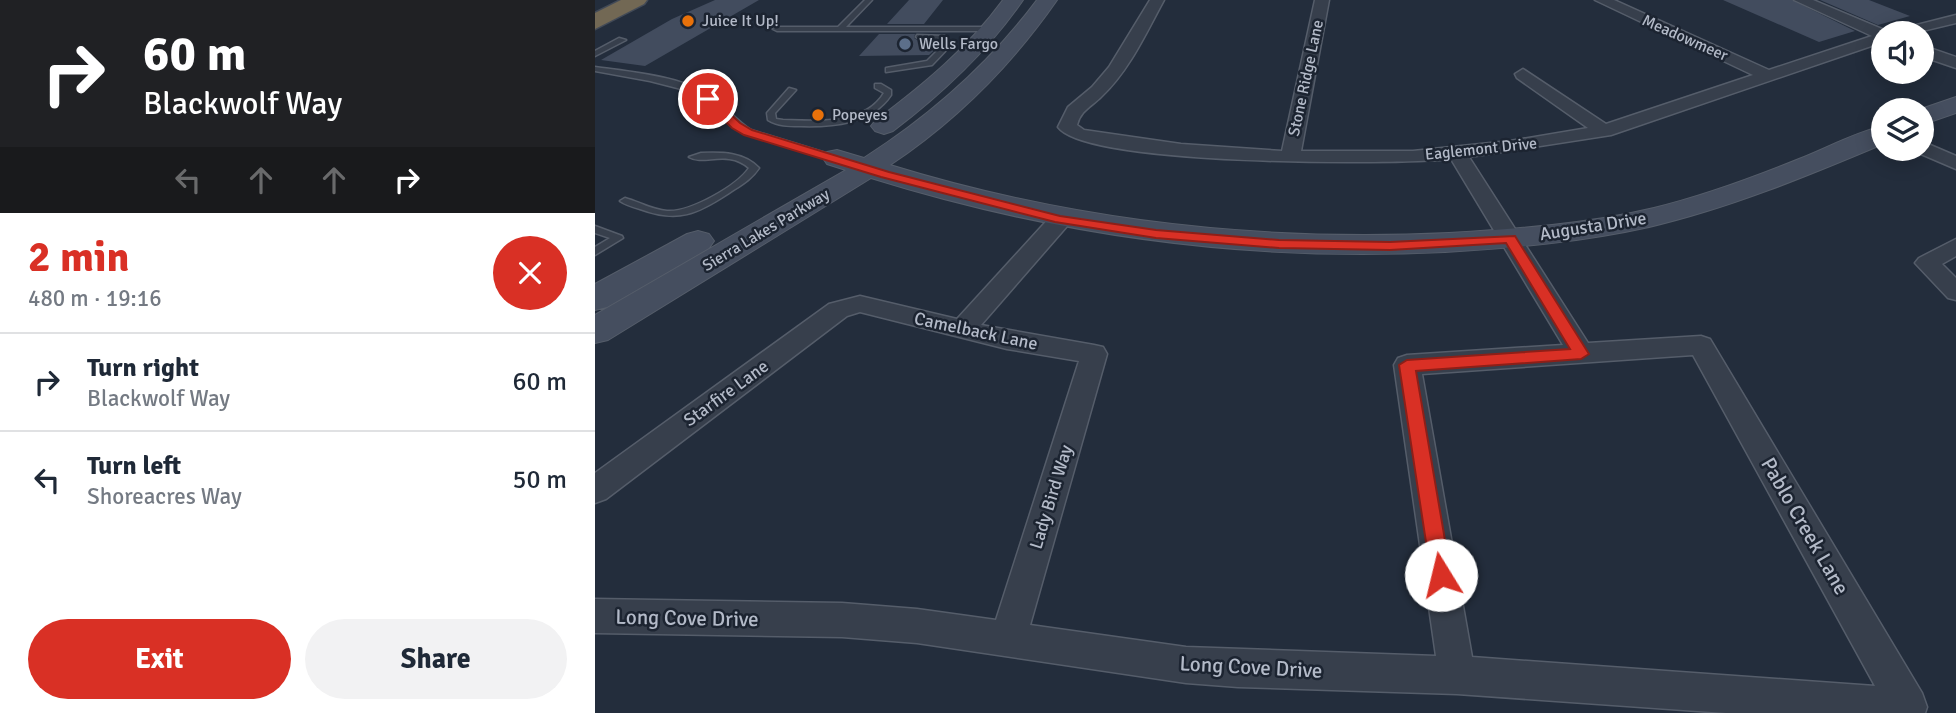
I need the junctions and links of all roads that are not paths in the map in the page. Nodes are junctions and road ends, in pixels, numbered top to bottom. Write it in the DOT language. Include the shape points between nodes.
graph roads {
  1 [pos="637,0"];
  2 [pos="869,0"];
  3 [pos="1013,0"];
  4 [pos="1047,0"];
  5 [pos="1157,0"];
  6 [pos="1322,0"];
  7 [pos="1602,0"];
  8 [pos="1801,0"];
  9 [pos="1956,19"];
  10 [pos="595,22"];
  11 [pos="1934,24"];
  12 [pos="776,29"];
  13 [pos="840,29"];
  14 [pos="992,29"];
  15 [pos="1871,31"];
  16 [pos="897,37"];
  17 [pos="913,37"];
  18 [pos="850,39"];
  19 [pos="622,40"];
  20 [pos="1871,40"];
  21 [pos="595,54"];
  22 [pos="1934,55"];
  23 [pos="1956,63"];
  24 [pos="596,70"];
  25 [pos="889,70"];
  26 [pos="1523,74"];
  27 [pos="1769,76"];
  28 [pos="878,86"];
  29 [pos="792,90"];
  30 [pos="1956,104"];
  31 [pos="1934,113"];
  32 [pos="1604,131"];
  33 [pos="1871,139"];
  34 [pos="1457,153"];
  35 [pos="1934,153"];
  36 [pos="694,157"];
  37 [pos="1290,157"];
  38 [pos="837,158"];
  39 [pos="1956,163"];
  40 [pos="866,168"];
  41 [pos="625,201"];
  42 [pos="1060,220"];
  43 [pos="595,229"];
  44 [pos="1510,239"];
  45 [pos="1956,246"];
  46 [pos="595,252"];
  47 [pos="1956,292"];
  48 [pos="595,299"];
  49 [pos="860,304"];
  50 [pos="962,330"];
  51 [pos="595,331"];
  52 [pos="1094,354"];
  53 [pos="1581,354"];
  54 [pos="595,489"];
  55 [pos="595,616"];
  56 [pos="1008,639"];
  57 [pos="1457,675"];
  58 [pos="1908,707"];
  1 -- 10 [label="highway"];
  2 -- 13 [label="lane"];
  3 -- 14 [label="street, Sierra Lakes Parkway"];
  4 -- 40 [label="street, Sierra Lakes Parkway" via="986,74 941,114"];
  5 -- 37 [label="street, Eaglemont Drive" via="1113,71 1098,91 1070,114 1067,127 1079,135 1181,150"];
  6 -- 37 [label="street, Stone Ridge Lane"];
  7 -- 27 [label="street, Meadowmeer"];
  8 -- 15 [label="street"];
  9 -- 11 [label="street"];
  12 -- 13 [label="lane"];
  13 -- 14 [label="lane"];
  14 -- 38 [label="street, Sierra Lakes Parkway" via="936,85"];
  16 -- 18 [label="lane"];
  17 -- 25 [label="lane" via="942,38 947,45 929,63"];
  19 -- 21 [label="lane"];
  20 -- 27 [label="street, Eaglemont Drive"];
  22 -- 23 [label="street"];
  24 -- 38 [label="lane" via="702,95 748,132"];
  26 -- 32 [label="street"];
  27 -- 32 [label="street, Eaglemont Drive"];
  28 -- 29 [label="lane" via="888,95 855,119 836,123 772,120 771,113"];
  30 -- 31 [label="street"];
  32 -- 34 [label="street, Eaglemont Drive"];
  33 -- 44 [label="street, Augusta Drive" via="1731,195 1675,211"];
  34 -- 37 [label="street, Eaglemont Drive"];
  34 -- 44 [label="street"];
  35 -- 39 [label="street"];
  36 -- 41 [label="lane" via="722,155 754,168 748,177 687,211 663,213"];
  38 -- 40 [label="street, Augusta Drive"];
  38 -- 48 [label="street, Sierra Lakes Parkway"];
  40 -- 42 [label="street, Augusta Drive"];
  40 -- 51 [label="street, Sierra Lakes Parkway"];
  42 -- 44 [label="street, Augusta Drive" via="1279,244 1390,246"];
  42 -- 50 [label="street"];
  43 -- 46 [label="lane" via="618,238"];
  44 -- 53 [label="street"];
  45 -- 47 [label="street" via="1927,263"];
  49 -- 50 [label="street, Camelback Lane"];
  49 -- 54 [label="street, Starfire Lane" via="838,310"];
  50 -- 52 [label="street, Camelback Lane"];
  52 -- 56 [label="street, Lady Bird Way"];
  53 -- 57 [label="street" via="1407,365"];
  53 -- 58 [label="street, Pablo Creek Lane" via="1701,345"];
  55 -- 56 [label="street, Long Cove Drive" via="842,620"];
  56 -- 57 [label="street, Long Cove Drive" via="1238,669"];
  57 -- 58 [label="street, Long Cove Drive"];
}
